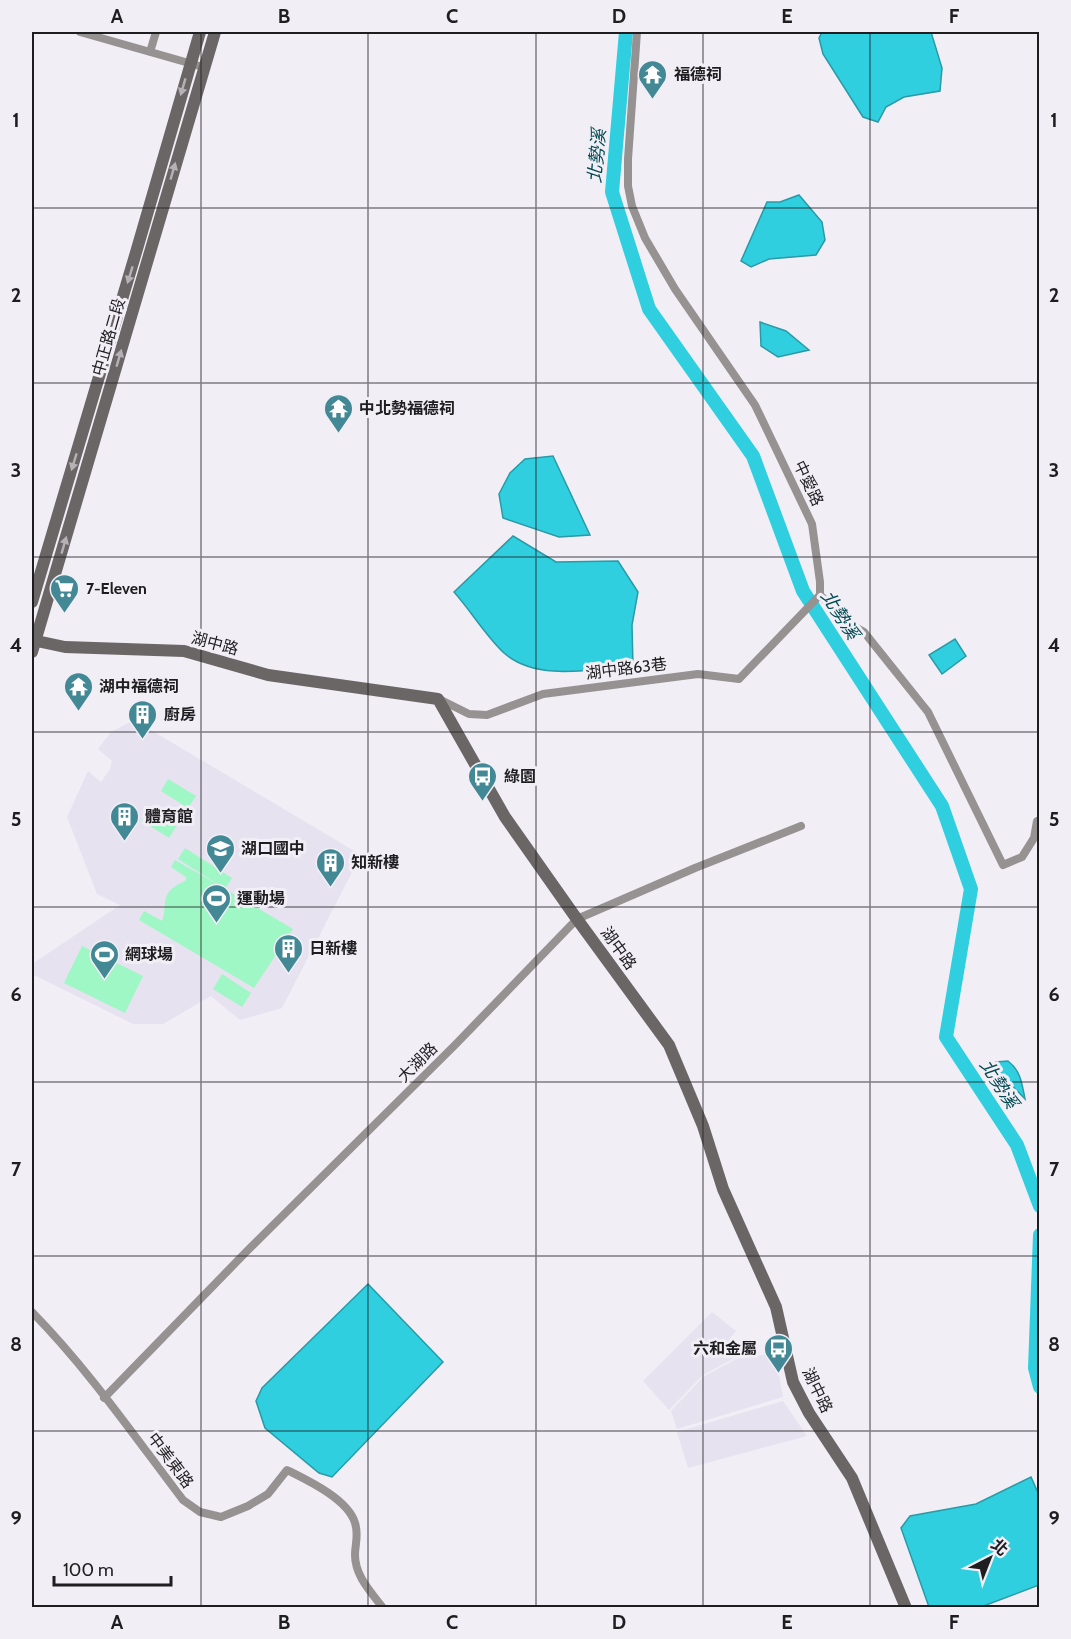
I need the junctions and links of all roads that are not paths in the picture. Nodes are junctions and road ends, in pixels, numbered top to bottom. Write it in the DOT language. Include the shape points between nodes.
graph roads {
  1 [pos="86,32"];
  2 [pos="156,32"];
  3 [pos="200,32"];
  4 [pos="215,32"];
  5 [pos="637,32"];
  6 [pos="150,52"];
  7 [pos="189,63"];
  8 [pos="203,67"];
  9 [pos="35,577"];
  10 [pos="53,583"];
  11 [pos="820,595"];
  12 [pos="32,602"];
  13 [pos="32,645"];
  14 [pos="438,699"];
  15 [pos="1040,820"];
  16 [pos="801,826"];
  17 [pos="577,920"];
  18 [pos="32,1312"];
  19 [pos="105,1398"];
  20 [pos="383,1608"];
  21 [pos="906,1608"];
  1 -- 6 [label="street"];
  2 -- 6 [label="street"];
  3 -- 7 [label="street, 中正路二段"];
  4 -- 8 [label="street, 中正路二段"];
  5 -- 11 [label="street, 中愛路" via="628,159 632,206 645,238 675,289 755,405 812,524"];
  6 -- 7 [label="street"];
  7 -- 8 [label="street"];
  7 -- 9 [label="street, 中正路二段, one-way" via="137,249"];
  10 -- 8 [label="street, 中正路二段, one-way"];
  9 -- 10 [label="street"];
  9 -- 12 [label="street, 中正路二段"];
  10 -- 13 [label="street, 中正路二段"];
  11 -- 14 [label="street, 湖中路63巷" via="739,679 698,674 543,694 487,715 469,714"];
  11 -- 15 [label="street" via="864,632 928,712 1003,865 1022,857"];
  13 -- 14 [label="street, 湖中路" via="184,651 268,675"];
  14 -- 17 [label="street, 湖中路" via="505,817"];
  16 -- 17 [label="street, 大湖路"];
  17 -- 19 [label="street, 大湖路"];
  17 -- 21 [label="street, 湖中路" via="669,1045 703,1126 723,1189 776,1307 793,1382 852,1478"];
  18 -- 19 [label="street, 中美東路"];
  19 -- 20 [label="street, 中美東路" via="183,1500 200,1512 221,1517 248,1506 268,1494 286,1470 316,1484 355,1520 359,1576"];
}
